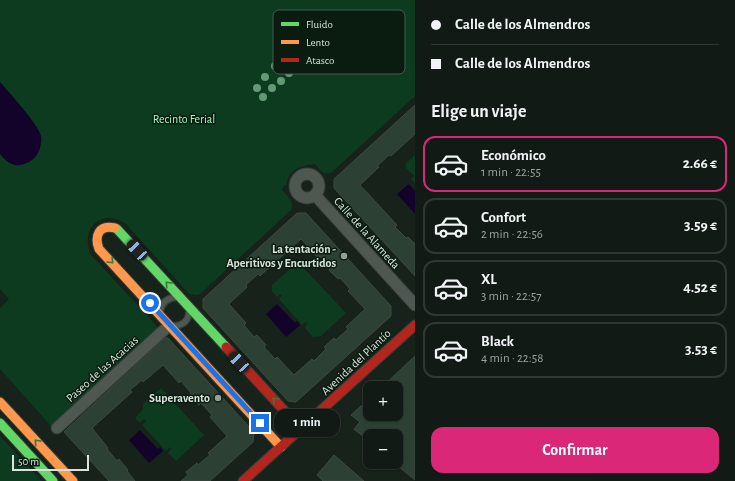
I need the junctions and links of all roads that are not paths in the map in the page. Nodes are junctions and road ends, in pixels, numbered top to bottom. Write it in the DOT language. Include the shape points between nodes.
graph roads {
  1 [pos="315,195"];
  2 [pos="181,298"];
  3 [pos="415,306"];
  4 [pos="189,308"];
  5 [pos="160,314"];
  6 [pos="415,325"];
  7 [pos="167,328"];
  8 [pos="0,402"];
  9 [pos="0,423"];
  10 [pos="57,428"];
  11 [pos="301,429"];
  12 [pos="281,447"];
  13 [pos="53,481"];
  14 [pos="73,481"];
  15 [pos="243,481"];
  1 -- 3 [label="street, Calle de la Alameda"];
  2 -- 4 [label="street"];
  2 -- 5 [label="lane" via="168,300 160,308"];
  2 -- 5 [label="street, one-way" via="117,229 110,226 99,231 97,245"];
  4 -- 7 [label="lane" via="185,322"];
  11 -- 4 [label="street, one-way"];
  5 -- 7 [label="street"];
  6 -- 11 [label="street, Avenida del Plantío"];
  7 -- 10 [label="street, Paseo de las Acacias"];
  7 -- 12 [label="street"];
  14 -- 8 [label="street, one-way"];
  9 -- 13 [label="street"];
  11 -- 12 [label="street, Avenida del Plantío"];
  12 -- 15 [label="street, Avenida del Plantío"];
}
